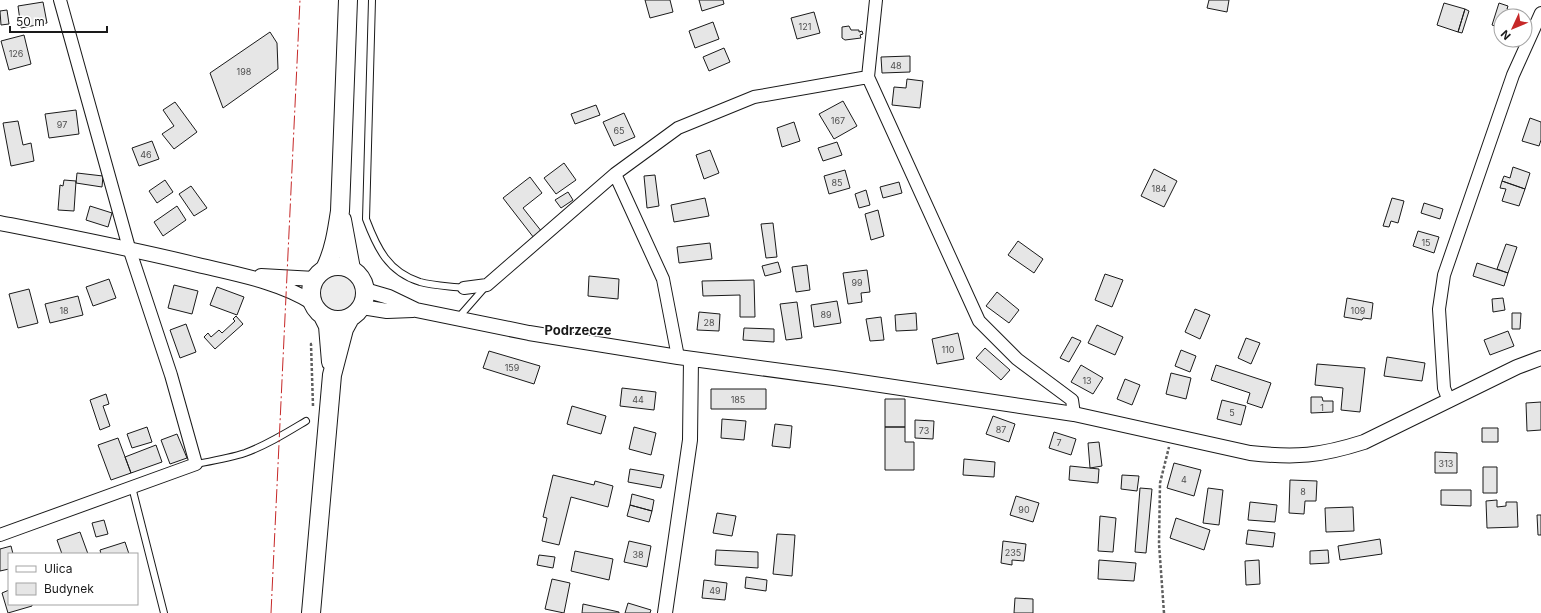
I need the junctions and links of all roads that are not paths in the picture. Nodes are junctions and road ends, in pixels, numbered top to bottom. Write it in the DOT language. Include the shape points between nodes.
graph roads {
  1 [pos="60,0"];
  2 [pos="348,0"];
  3 [pos="372,0"];
  4 [pos="876,0"];
  5 [pos="1541,13"];
  6 [pos="868,77"];
  7 [pos="616,174"];
  8 [pos="340,211"];
  9 [pos="0,223"];
  10 [pos="128,248"];
  11 [pos="351,269"];
  12 [pos="320,274"];
  13 [pos="241,275"];
  14 [pos="487,284"];
  15 [pos="464,288"];
  16 [pos="359,305"];
  17 [pos="318,310"];
  18 [pos="457,319"];
  19 [pos="684,358"];
  20 [pos="1541,358"];
  21 [pos="332,375"];
  22 [pos="1449,401"];
  23 [pos="1074,414"];
  24 [pos="306,421"];
  25 [pos="196,464"];
  26 [pos="132,488"];
  27 [pos="0,535"];
  28 [pos="164,613"];
  29 [pos="311,613"];
  30 [pos="665,613"];
  1 -- 10 [label="street"];
  2 -- 8 [label="main road"];
  3 -- 15 [label="lane" via="366,219 376,245 388,263 401,273 420,282"];
  4 -- 6 [label="street"];
  5 -- 22 [label="street" via="1513,74 1444,275 1439,309 1444,388"];
  6 -- 7 [label="street" via="754,97 678,128"];
  6 -- 23 [label="street" via="979,321 1018,359 1072,400"];
  7 -- 14 [label="street"];
  7 -- 19 [label="street" via="662,279"];
  8 -- 11 [label="main road"];
  8 -- 12 [label="main road" via="330,259"];
  9 -- 10 [label="street"];
  10 -- 13 [label="street"];
  10 -- 25 [label="street" via="171,375"];
  11 -- 12 [label="main road" via="333,266"];
  11 -- 16 [label="main road" via="363,282"];
  12 -- 13 [label="street"];
  12 -- 17 [label="main road" via="312,287 311,295"];
  13 -- 17 [label="street" via="288,290 303,297"];
  14 -- 15 [label="street"];
  14 -- 18 [label="lane"];
  16 -- 17 [label="main road" via="341,320 332,320"];
  16 -- 18 [label="street" via="387,311 416,310"];
  16 -- 21 [label="main road" via="344,328"];
  17 -- 21 [label="main road" via="328,326"];
  18 -- 19 [label="street"];
  19 -- 23 [label="street"];
  19 -- 30 [label="street" via="690,440"];
  20 -- 22 [label="street" via="1517,367"];
  21 -- 29 [label="main road"];
  22 -- 23 [label="street" via="1364,442 1317,455 1296,457 1250,453"];
  24 -- 25 [label="lane" via="276,440 244,454"];
  25 -- 26 [label="street"];
  26 -- 27 [label="street"];
  26 -- 28 [label="lane"];
}
